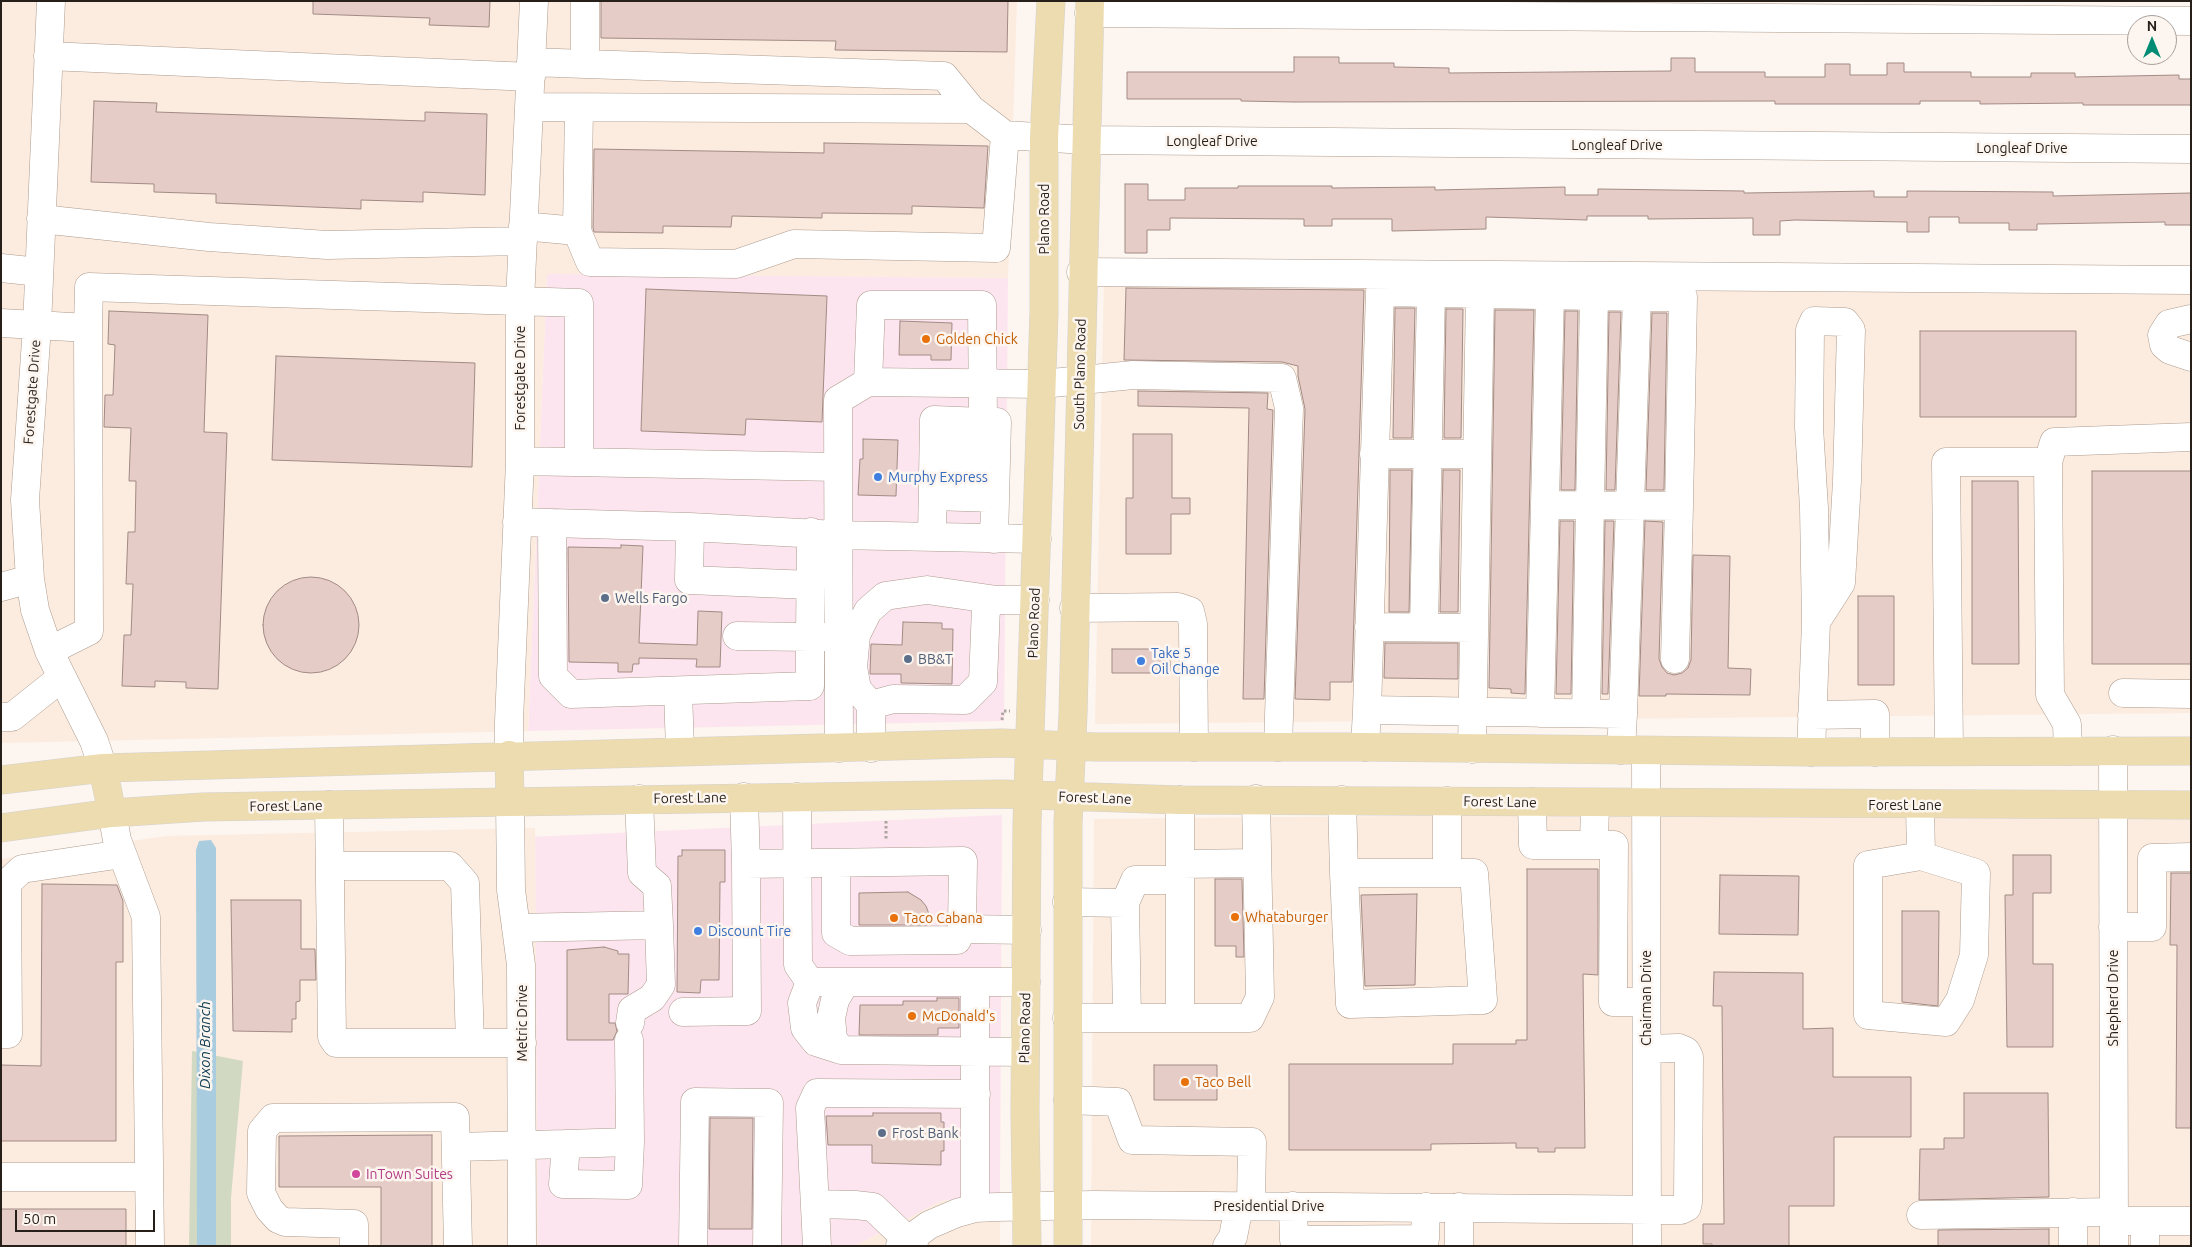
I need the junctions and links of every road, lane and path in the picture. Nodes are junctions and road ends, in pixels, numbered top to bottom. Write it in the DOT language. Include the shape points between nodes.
graph roads {
  1 [pos="51,1"];
  2 [pos="534,1"];
  3 [pos="585,1"];
  4 [pos="1051,1"];
  5 [pos="1089,7"];
  6 [pos="2191,21"];
  7 [pos="48,56"];
  8 [pos="585,64"];
  9 [pos="531,70"];
  10 [pos="529,107"];
  11 [pos="579,108"];
  12 [pos="971,109"];
  13 [pos="1005,135"];
  14 [pos="1044,138"];
  15 [pos="1085,140"];
  16 [pos="2191,149"];
  17 [pos="42,219"];
  18 [pos="577,231"];
  19 [pos="523,234"];
  20 [pos="1,268"];
  21 [pos="39,272"];
  22 [pos="1082,272"];
  23 [pos="2191,280"];
  24 [pos="1432,293"];
  25 [pos="1480,294"];
  26 [pos="1550,295"];
  27 [pos="1594,296"];
  28 [pos="1637,297"];
  29 [pos="520,301"];
  30 [pos="2191,319"];
  31 [pos="1,323"];
  32 [pos="37,326"];
  33 [pos="88,328"];
  34 [pos="2191,357"];
  35 [pos="868,382"];
  36 [pos="983,382"];
  37 [pos="1080,382"];
  38 [pos="1042,384"];
  39 [pos="983,422"];
  40 [pos="2191,437"];
  41 [pos="934,443"];
  42 [pos="996,445"];
  43 [pos="1374,454"];
  44 [pos="1428,454"];
  45 [pos="1477,454"];
  46 [pos="520,461"];
  47 [pos="579,462"];
  48 [pos="2048,462"];
  49 [pos="838,467"];
  50 [pos="933,484"];
  51 [pos="995,486"];
  52 [pos="1590,504"];
  53 [pos="1545,505"];
  54 [pos="1679,506"];
  55 [pos="1630,507"];
  56 [pos="517,522"];
  57 [pos="552,523"];
  58 [pos="690,527"];
  59 [pos="824,534"];
  60 [pos="932,537"];
  61 [pos="994,539"];
  62 [pos="1037,539"];
  63 [pos="30,579"];
  64 [pos="811,584"];
  65 [pos="1,587"];
  66 [pos="996,600"];
  67 [pos="1035,600"];
  68 [pos="1074,608"];
  69 [pos="1816,622"];
  70 [pos="1369,627"];
  71 [pos="1424,627"];
  72 [pos="1474,628"];
  73 [pos="737,636"];
  74 [pos="810,637"];
  75 [pos="838,637"];
  76 [pos="49,651"];
  77 [pos="1675,659"];
  78 [pos="61,678"];
  79 [pos="678,690"];
  80 [pos="2123,693"];
  81 [pos="2191,694"];
  82 [pos="871,705"];
  83 [pos="1367,710"];
  84 [pos="1003,711"];
  85 [pos="1472,712"];
  86 [pos="1540,713"];
  87 [pos="1586,713"];
  88 [pos="1623,714"];
  89 [pos="1812,714"];
  90 [pos="1,716"];
  91 [pos="1002,722"];
  92 [pos="1031,744"];
  93 [pos="1072,747"];
  94 [pos="1194,747"];
  95 [pos="1278,747"];
  96 [pos="1366,747"];
  97 [pos="839,748"];
  98 [pos="871,748"];
  99 [pos="1472,748"];
  100 [pos="680,750"];
  101 [pos="2113,750"];
  102 [pos="1634,751"];
  103 [pos="1949,751"];
  104 [pos="2068,751"];
  105 [pos="2191,751"];
  106 [pos="1811,752"];
  107 [pos="1875,752"];
  108 [pos="509,755"];
  109 [pos="102,768"];
  110 [pos="1,780"];
  111 [pos="1028,795"];
  112 [pos="744,797"];
  113 [pos="798,797"];
  114 [pos="1069,797"];
  115 [pos="639,799"];
  116 [pos="1256,799"];
  117 [pos="1180,800"];
  118 [pos="1342,800"];
  119 [pos="1447,801"];
  120 [pos="510,802"];
  121 [pos="1532,802"];
  122 [pos="1595,803"];
  123 [pos="1646,804"];
  124 [pos="329,805"];
  125 [pos="1920,805"];
  126 [pos="2191,805"];
  127 [pos="2113,806"];
  128 [pos="112,813"];
  129 [pos="1,828"];
  130 [pos="1594,845"];
  131 [pos="122,854"];
  132 [pos="1921,856"];
  133 [pos="2191,857"];
  134 [pos="2152,858"];
  135 [pos="2113,859"];
  136 [pos="1257,863"];
  137 [pos="746,864"];
  138 [pos="796,864"];
  139 [pos="836,864"];
  140 [pos="330,866"];
  141 [pos="1180,872"];
  142 [pos="1344,873"];
  143 [pos="1447,873"];
  144 [pos="1067,902"];
  145 [pos="1125,902"];
  146 [pos="660,925"];
  147 [pos="516,928"];
  148 [pos="2113,928"];
  149 [pos="962,929"];
  150 [pos="1027,930"];
  151 [pos="810,982"];
  152 [pos="1026,982"];
  153 [pos="845,983"];
  154 [pos="975,983"];
  155 [pos="1646,1002"];
  156 [pos="683,1012"];
  157 [pos="1067,1018"];
  158 [pos="1127,1018"];
  159 [pos="1180,1018"];
  160 [pos="1,1034"];
  161 [pos="470,1043"];
  162 [pos="522,1043"];
  163 [pos="1646,1049"];
  164 [pos="841,1050"];
  165 [pos="976,1052"];
  166 [pos="1025,1052"];
  167 [pos="976,1094"];
  168 [pos="1068,1100"];
  169 [pos="630,1142"];
  170 [pos="566,1144"];
  171 [pos="522,1145"];
  172 [pos="457,1147"];
  173 [pos="1,1176"];
  174 [pos="149,1176"];
  175 [pos="815,1204"];
  176 [pos="1068,1205"];
  177 [pos="1026,1206"];
  178 [pos="1245,1206"];
  179 [pos="1459,1207"];
  180 [pos="975,1208"];
  181 [pos="1648,1208"];
  182 [pos="2073,1212"];
  183 [pos="1921,1215"];
  184 [pos="2191,1221"];
  185 [pos="2114,1226"];
  186 [pos="2145,1234"];
  187 [pos="907,1243"];
  188 [pos="150,1246"];
  189 [pos="354,1246"];
  190 [pos="458,1246"];
  191 [pos="522,1246"];
  192 [pos="693,1246"];
  193 [pos="767,1246"];
  194 [pos="817,1246"];
  195 [pos="1027,1246"];
  196 [pos="1068,1246"];
  197 [pos="1228,1246"];
  198 [pos="1459,1246"];
  199 [pos="1647,1246"];
  200 [pos="2074,1246"];
  1 -- 7 [label="street, Forestgate Drive"];
  2 -- 9 [label="street, Forestgate Drive"];
  3 -- 8 [label="street"];
  4 -- 14 [label="main road, Plano Road"];
  5 -- 6 [label="street"];
  5 -- 15 [label="main road, South Plano Road"];
  7 -- 9 [label="street"];
  7 -- 17 [label="street, Forestgate Drive"];
  8 -- 9 [label="street"];
  8 -- 12 [label="street" via="944,76"];
  9 -- 10 [label="street, Forestgate Drive"];
  10 -- 11 [label="street"];
  10 -- 19 [label="street, Forestgate Drive"];
  11 -- 12 [label="street"];
  11 -- 18 [label="street"];
  12 -- 13 [label="street"];
  13 -- 14 [label="street, Longleaf Drive"];
  13 -- 18 [label="street" via="996,248 794,244 736,264 590,262"];
  14 -- 15 [label="street, Longleaf Drive"];
  14 -- 38 [label="main road, Plano Road"];
  15 -- 16 [label="street, Longleaf Drive"];
  15 -- 22 [label="main road, South Plano Road"];
  17 -- 19 [label="street" via="209,237 326,245"];
  17 -- 21 [label="street, Forestgate Drive"];
  18 -- 19 [label="street"];
  19 -- 29 [label="street, Forestgate Drive"];
  20 -- 21 [label="street"];
  21 -- 32 [label="street, Forestgate Drive"];
  22 -- 23 [label="street"];
  22 -- 37 [label="main road, South Plano Road"];
  24 -- 25 [label="street"];
  24 -- 43 [label="street" via="1380,292"];
  24 -- 44 [label="street"];
  25 -- 26 [label="street"];
  25 -- 45 [label="street"];
  26 -- 27 [label="street"];
  26 -- 53 [label="street"];
  27 -- 28 [label="street"];
  27 -- 52 [label="street"];
  28 -- 54 [label="street" via="1683,297"];
  28 -- 55 [label="street, Chairman Drive"];
  29 -- 33 [label="street" via="89,287"];
  29 -- 46 [label="street, Forestgate Drive"];
  29 -- 47 [label="street" via="579,303"];
  30 -- 34 [label="street" via="2169,324 2162,334 2164,345 2170,350"];
  31 -- 32 [label="street"];
  32 -- 33 [label="street"];
  32 -- 63 [label="street, Forestgate Drive" via="25,500"];
  33 -- 76 [label="street" via="89,631"];
  35 -- 36 [label="street"];
  35 -- 36 [label="street" via="871,305 982,305"];
  35 -- 49 [label="street" via="838,400"];
  36 -- 38 [label="street"];
  36 -- 39 [label="street"];
  37 -- 38 [label="street"];
  37 -- 68 [label="main road, South Plano Road"];
  37 -- 95 [label="street" via="1133,375 1282,378 1289,408"];
  38 -- 62 [label="main road, Plano Road"];
  39 -- 41 [label="street" via="934,420"];
  39 -- 42 [label="street" via="996,422"];
  40 -- 48 [label="street" via="2054,442"];
  41 -- 42 [label="street"];
  41 -- 50 [label="street"];
  42 -- 51 [label="street"];
  43 -- 44 [label="street"];
  43 -- 70 [label="street"];
  44 -- 45 [label="street"];
  44 -- 71 [label="street"];
  45 -- 72 [label="street"];
  46 -- 47 [label="street"];
  46 -- 56 [label="street, Forestgate Drive"];
  47 -- 49 [label="street"];
  48 -- 103 [label="street" via="1946,462"];
  48 -- 104 [label="street" via="2050,695 2067,724"];
  49 -- 59 [label="street"];
  50 -- 51 [label="street"];
  50 -- 60 [label="street"];
  51 -- 61 [label="street"];
  52 -- 53 [label="street"];
  52 -- 55 [label="street"];
  52 -- 87 [label="street"];
  53 -- 86 [label="street"];
  54 -- 55 [label="street"];
  54 -- 77 [label="street"];
  55 -- 88 [label="street, Chairman Drive"];
  56 -- 57 [label="street"];
  56 -- 108 [label="street, Forestgate Drive"];
  57 -- 58 [label="street"];
  57 -- 79 [label="street" via="553,676 571,694"];
  58 -- 59 [label="street"];
  58 -- 64 [label="street" via="689,580"];
  59 -- 60 [label="street"];
  59 -- 64 [label="street"];
  59 -- 75 [label="street"];
  60 -- 61 [label="street"];
  61 -- 62 [label="street"];
  62 -- 67 [label="main road, Plano Road"];
  63 -- 65 [label="street"];
  63 -- 76 [label="street, Forestgate Drive"];
  64 -- 74 [label="street"];
  66 -- 67 [label="street"];
  66 -- 82 [label="street" via="986,607 983,682 965,700 893,699"];
  66 -- 82 [label="street" via="927,590 884,596 868,611 856,635 853,666 857,689"];
  67 -- 92 [label="main road, Plano Road"];
  68 -- 93 [label="main road, South Plano Road"];
  68 -- 94 [label="street" via="1178,607 1190,611 1194,624"];
  69 -- 69 [label="street" via="1814,508 1808,427 1810,330 1814,322 1845,322 1851,330 1848,481 1841,583"];
  69 -- 89 [label="street"];
  70 -- 71 [label="street"];
  70 -- 83 [label="street"];
  71 -- 72 [label="street"];
  72 -- 85 [label="street"];
  73 -- 74 [label="street"];
  74 -- 75 [label="street"];
  74 -- 79 [label="street" via="810,686"];
  75 -- 97 [label="street"];
  76 -- 78 [label="street, Forestgate Drive"];
  78 -- 90 [label="street" via="12,717"];
  78 -- 109 [label="street, Forestgate Drive" via="94,741"];
  79 -- 100 [label="street"];
  80 -- 81 [label="street"];
  82 -- 98 [label="street"];
  83 -- 85 [label="street"];
  83 -- 96 [label="street"];
  84 -- 91 [label="path"];
  85 -- 86 [label="street"];
  85 -- 99 [label="street"];
  86 -- 87 [label="street"];
  87 -- 88 [label="street"];
  88 -- 102 [label="street, Chairman Drive"];
  89 -- 106 [label="street"];
  89 -- 107 [label="street" via="1875,714"];
  92 -- 93 [label="main road"];
  92 -- 98 [label="main road"];
  92 -- 111 [label="main road, Plano Road"];
  93 -- 94 [label="main road"];
  93 -- 114 [label="main road"];
  94 -- 95 [label="main road"];
  95 -- 96 [label="main road"];
  96 -- 99 [label="main road"];
  97 -- 98 [label="main road"];
  97 -- 100 [label="main road"];
  99 -- 102 [label="main road"];
  100 -- 108 [label="main road"];
  101 -- 104 [label="main road"];
  101 -- 105 [label="main road"];
  101 -- 127 [label="street, Shepherd Drive"];
  102 -- 106 [label="main road"];
  102 -- 123 [label="street, Chairman Drive"];
  103 -- 104 [label="main road"];
  103 -- 107 [label="main road"];
  106 -- 107 [label="main road"];
  108 -- 109 [label="main road"];
  108 -- 120 [label="main road"];
  109 -- 110 [label="main road"];
  109 -- 128 [label="main road"];
  111 -- 113 [label="main road, Forest Lane"];
  111 -- 114 [label="main road, Forest Lane"];
  111 -- 150 [label="main road, Plano Road"];
  112 -- 113 [label="main road, Forest Lane"];
  112 -- 115 [label="main road, Forest Lane"];
  112 -- 137 [label="street"];
  113 -- 138 [label="street"];
  114 -- 117 [label="main road, Forest Lane"];
  114 -- 144 [label="main road"];
  115 -- 120 [label="main road, Forest Lane"];
  115 -- 146 [label="street" via="642,873 657,886"];
  116 -- 117 [label="main road, Forest Lane"];
  116 -- 118 [label="main road, Forest Lane"];
  116 -- 136 [label="street"];
  117 -- 141 [label="street"];
  118 -- 119 [label="main road, Forest Lane"];
  118 -- 142 [label="street"];
  119 -- 121 [label="main road, Forest Lane"];
  119 -- 143 [label="street"];
  120 -- 124 [label="main road, Forest Lane"];
  120 -- 147 [label="street, Metric Drive" via="510,877"];
  121 -- 122 [label="main road, Forest Lane"];
  121 -- 130 [label="street" via="1533,845"];
  122 -- 123 [label="main road, Forest Lane"];
  122 -- 130 [label="street"];
  123 -- 125 [label="main road, Forest Lane"];
  123 -- 155 [label="street, Chairman Drive"];
  124 -- 128 [label="main road, Forest Lane"];
  124 -- 140 [label="street"];
  125 -- 127 [label="main road, Forest Lane"];
  125 -- 132 [label="street"];
  126 -- 127 [label="main road, Forest Lane"];
  127 -- 135 [label="street, Shepherd Drive"];
  128 -- 129 [label="main road, Forest Lane"];
  128 -- 131 [label="street"];
  130 -- 155 [label="street" via="1614,844 1613,1002"];
  131 -- 160 [label="street" via="22,869 7,883 8,1034"];
  131 -- 174 [label="street" via="146,916"];
  132 -- 132 [label="street" via="1868,865 1868,1015 1946,1022 1960,1000 1974,955 1976,873"];
  133 -- 134 [label="street"];
  134 -- 135 [label="street"];
  134 -- 148 [label="street" via="2152,927"];
  135 -- 148 [label="street, Shepherd Drive"];
  136 -- 141 [label="street"];
  136 -- 159 [label="street" via="1260,997 1257,1004 1250,1018"];
  137 -- 138 [label="street"];
  137 -- 156 [label="street" via="747,1011"];
  138 -- 139 [label="street"];
  138 -- 151 [label="street" via="798,965"];
  139 -- 149 [label="street" via="963,861"];
  139 -- 149 [label="street" via="836,933 850,941 957,940"];
  140 -- 161 [label="street" via="450,866 465,883"];
  140 -- 161 [label="street" via="332,1037 336,1043"];
  141 -- 145 [label="street" via="1135,880"];
  141 -- 159 [label="street"];
  142 -- 143 [label="street"];
  142 -- 143 [label="street" via="1350,1004 1483,1000 1474,873"];
  144 -- 145 [label="street"];
  144 -- 157 [label="main road"];
  145 -- 158 [label="street"];
  146 -- 147 [label="street"];
  146 -- 169 [label="street" via="661,984 652,998 632,1010"];
  147 -- 162 [label="street, Metric Drive" via="521,965"];
  148 -- 185 [label="street, Shepherd Drive"];
  149 -- 150 [label="street"];
  150 -- 152 [label="main road, Plano Road"];
  151 -- 153 [label="street"];
  151 -- 164 [label="street" via="802,1003 805,1028 816,1042"];
  152 -- 154 [label="street"];
  152 -- 166 [label="main road, Plano Road"];
  153 -- 154 [label="street"];
  153 -- 164 [label="street" via="835,1000 831,1018 833,1039"];
  154 -- 165 [label="street"];
  155 -- 163 [label="street, Chairman Drive"];
  157 -- 158 [label="street"];
  157 -- 168 [label="main road"];
  158 -- 159 [label="street"];
  161 -- 162 [label="street"];
  162 -- 171 [label="street, Metric Drive"];
  163 -- 181 [label="street, Chairman Drive"];
  163 -- 181 [label="street, Presidential Drive" via="1679,1048 1689,1057 1688,1202 1681,1210"];
  164 -- 165 [label="street"];
  165 -- 166 [label="street"];
  165 -- 167 [label="street"];
  166 -- 177 [label="main road, Plano Road"];
  167 -- 175 [label="street" via="817,1093 810,1108"];
  167 -- 180 [label="street"];
  168 -- 176 [label="main road"];
  168 -- 178 [label="street" via="1118,1102 1132,1140 1252,1142"];
  169 -- 170 [label="street"];
  169 -- 170 [label="street" via="628,1185 563,1184"];
  170 -- 171 [label="street"];
  171 -- 172 [label="street"];
  171 -- 191 [label="street, Metric Drive"];
  172 -- 189 [label="street" via="455,1117 273,1118 262,1131 261,1193 269,1209 285,1222 354,1224"];
  172 -- 190 [label="street"];
  173 -- 174 [label="street"];
  174 -- 188 [label="street"];
  175 -- 187 [label="street" via="873,1207"];
  175 -- 194 [label="street"];
  176 -- 177 [label="street, Presidential Drive"];
  176 -- 178 [label="street, Presidential Drive"];
  176 -- 196 [label="main road"];
  177 -- 180 [label="street, Presidential Drive"];
  177 -- 195 [label="main road, Plano Road"];
  178 -- 179 [label="street, Presidential Drive"];
  178 -- 197 [label="street"];
  179 -- 181 [label="street, Presidential Drive"];
  179 -- 198 [label="street"];
  180 -- 187 [label="street, Presidential Drive" via="929,1225"];
  181 -- 199 [label="street, Chairman Drive"];
  182 -- 183 [label="street"];
  182 -- 185 [label="street"];
  182 -- 200 [label="street"];
  184 -- 186 [label="street"];
  185 -- 186 [label="street"];
  192 -- 193 [label="street" via="696,1102 769,1103"];
}
